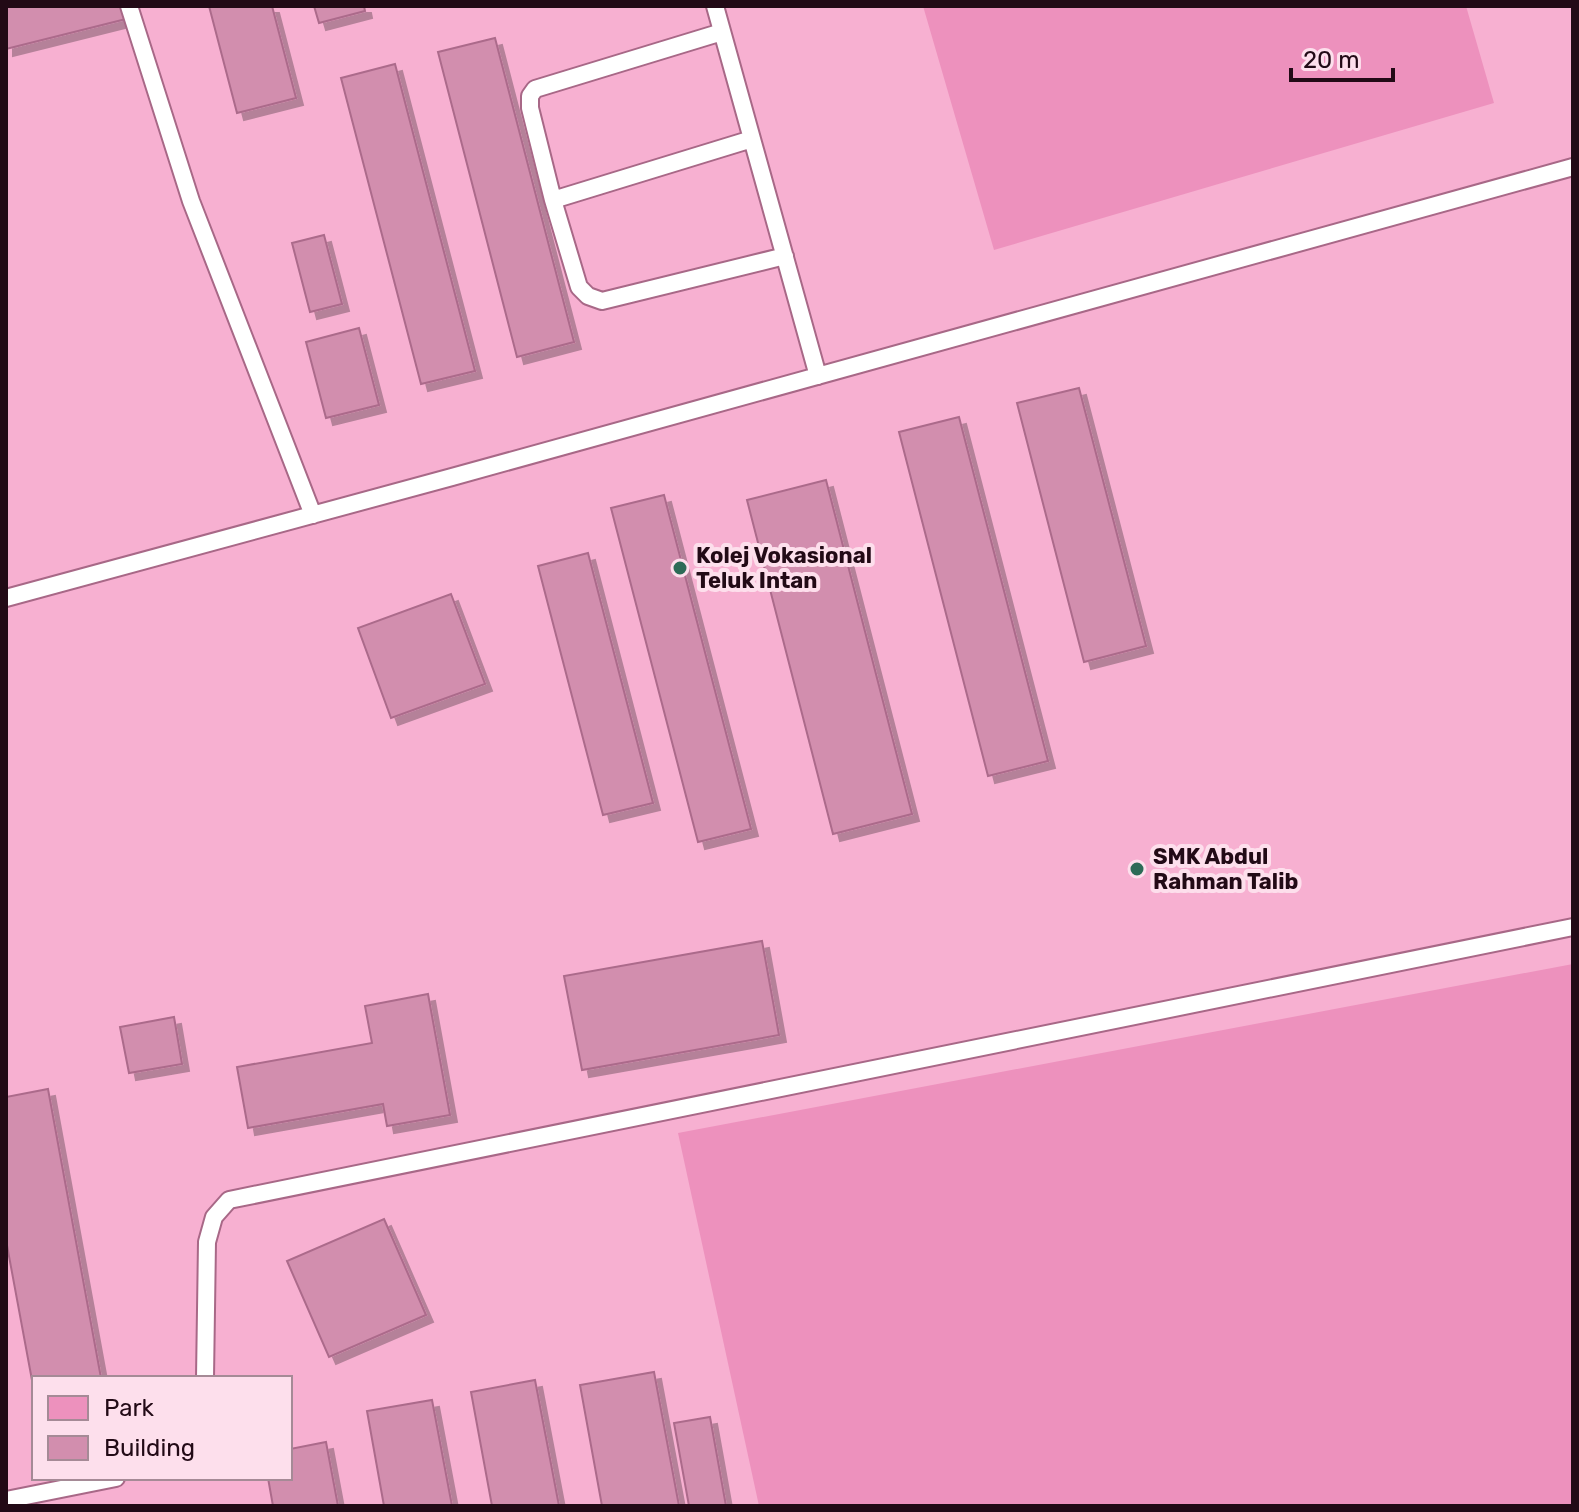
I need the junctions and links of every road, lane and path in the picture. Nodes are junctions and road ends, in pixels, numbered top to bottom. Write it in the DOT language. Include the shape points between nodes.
graph roads {
  1 [pos="129,6"];
  2 [pos="715,6"];
  3 [pos="722,32"];
  4 [pos="752,139"];
  5 [pos="1573,167"];
  6 [pos="553,200"];
  7 [pos="785,256"];
  8 [pos="818,376"];
  9 [pos="313,515"];
  10 [pos="7,595"];
  11 [pos="1573,927"];
  12 [pos="205,1376"];
  13 [pos="106,1480"];
  14 [pos="6,1500"];
  1 -- 9 [label="lane" via="191,201"];
  2 -- 3 [label="lane"];
  3 -- 4 [label="lane"];
  3 -- 6 [label="lane" via="535,89 530,108"];
  4 -- 6 [label="lane"];
  4 -- 7 [label="lane"];
  5 -- 8 [label="lane"];
  6 -- 7 [label="lane" via="579,287 602,301"];
  7 -- 8 [label="lane"];
  8 -- 9 [label="lane"];
  9 -- 10 [label="lane"];
  11 -- 12 [label="lane" via="229,1200 214,1217 207,1242"];
  13 -- 14 [label="lane"];
}
